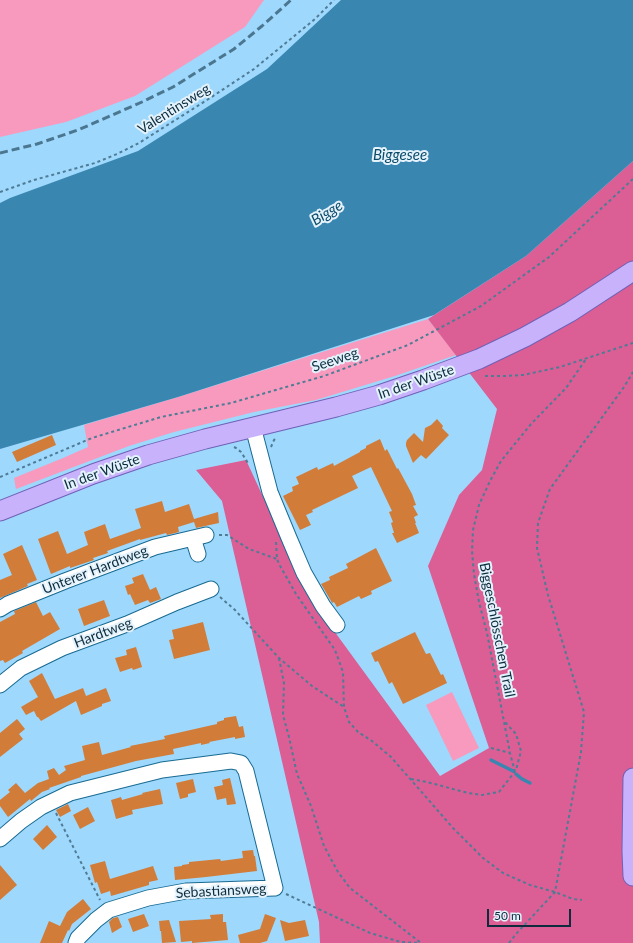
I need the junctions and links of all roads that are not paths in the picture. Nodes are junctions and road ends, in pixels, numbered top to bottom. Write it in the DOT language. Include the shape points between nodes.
graph roads {
  1 [pos="633,271"];
  2 [pos="253,427"];
  3 [pos="0,511"];
  4 [pos="198,554"];
  5 [pos="211,589"];
  6 [pos="0,609"];
  7 [pos="337,625"];
  8 [pos="0,685"];
  9 [pos="633,778"];
  10 [pos="0,839"];
  11 [pos="633,876"];
  12 [pos="76,943"];
  1 -- 2 [label="main road, In der Wüste" via="570,312 479,359 379,395"];
  2 -- 3 [label="main road, In der Wüste" via="148,455"];
  2 -- 7 [label="street" via="270,492 289,538 304,573"];
  4 -- 6 [label="street, Unterer Hardtweg" via="200,537 148,550"];
  5 -- 8 [label="street, Hardtweg" via="62,648 20,668"];
  9 -- 11 [label="main road"];
  10 -- 12 [label="street, Sebastiansweg" via="21,821 70,793 162,770 231,761 241,762 246,771 276,888 186,891 148,898 109,910 91,924"];
}
